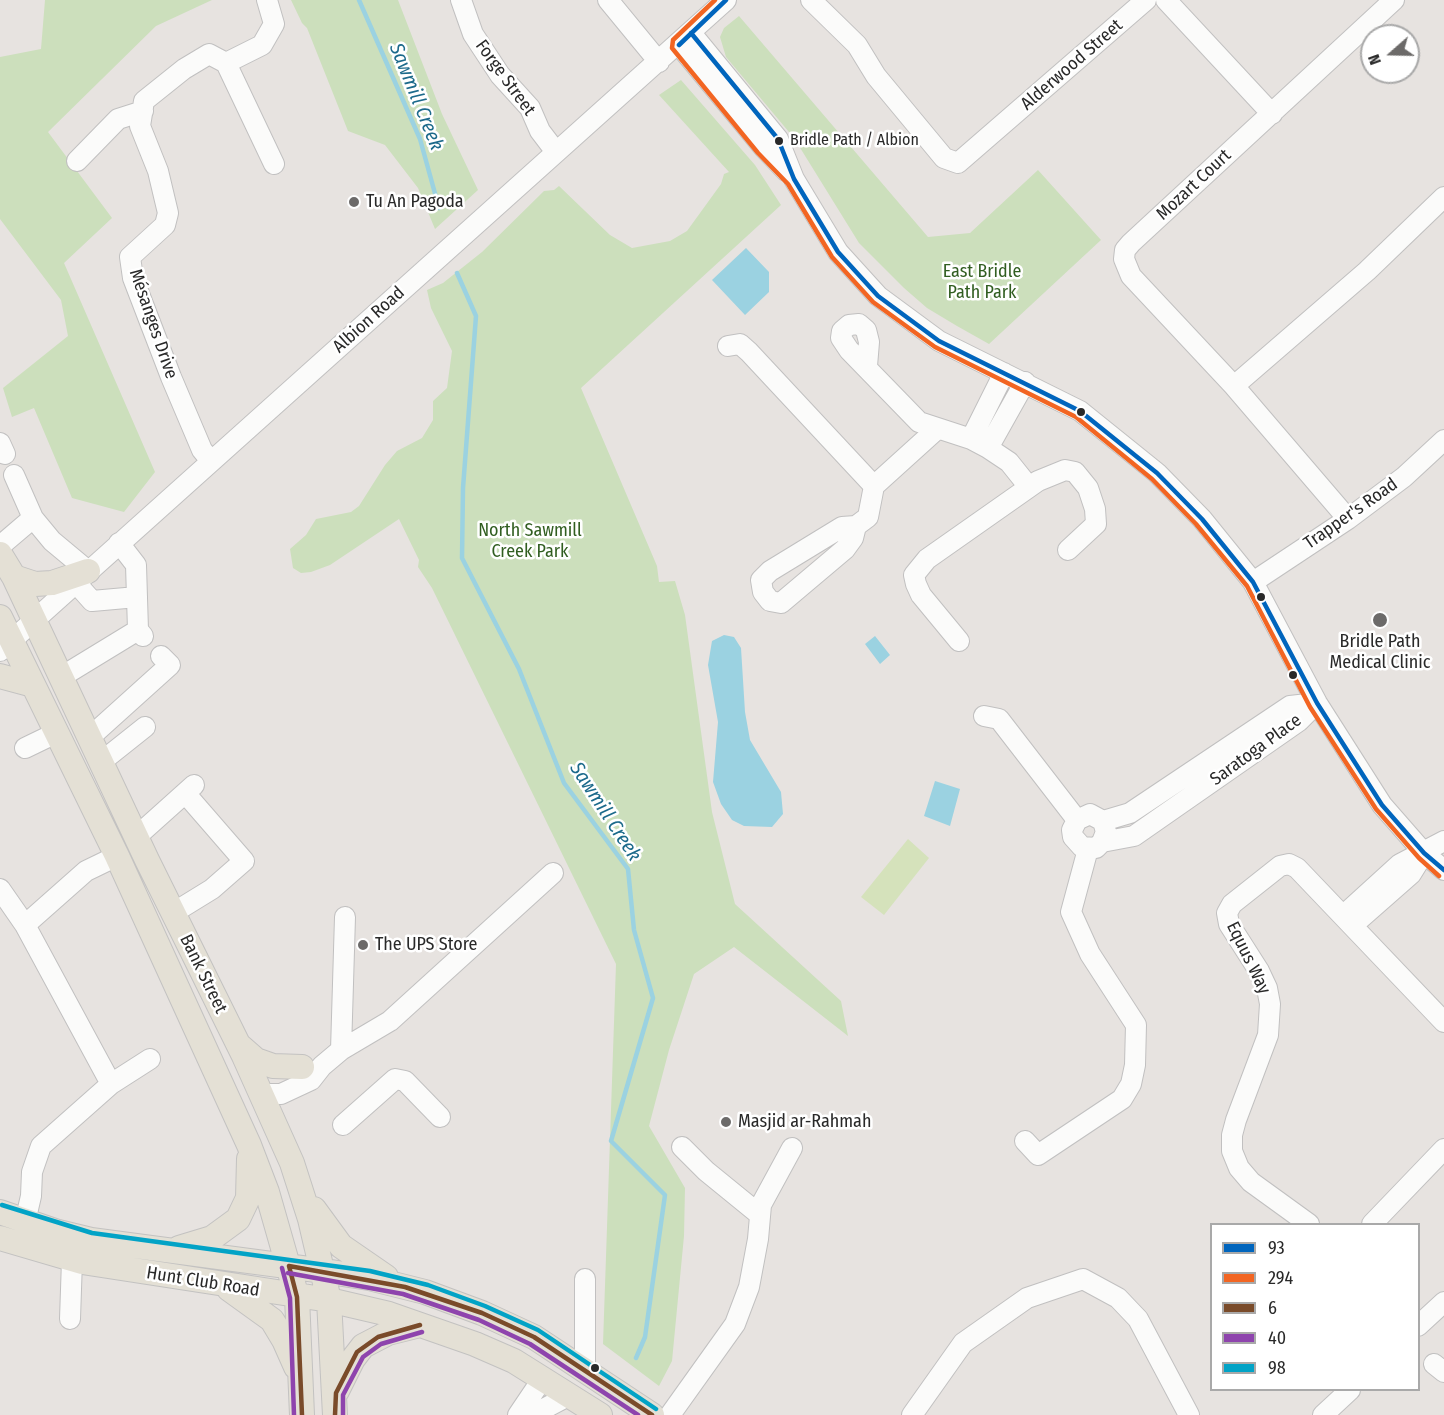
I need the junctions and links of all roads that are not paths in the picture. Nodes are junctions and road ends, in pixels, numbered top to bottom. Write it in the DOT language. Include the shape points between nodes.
graph roads {
  1 [pos="267,0"];
  2 [pos="461,0"];
  3 [pos="608,0"];
  4 [pos="726,0"];
  5 [pos="811,0"];
  6 [pos="1146,0"];
  7 [pos="1166,0"];
  8 [pos="1394,0"];
  9 [pos="685,39"];
  10 [pos="659,62"];
  11 [pos="226,63"];
  12 [pos="142,111"];
  13 [pos="1272,114"];
  14 [pos="556,152"];
  15 [pos="77,161"];
  16 [pos="274,164"];
  17 [pos="1444,197"];
  18 [pos="728,346"];
  19 [pos="867,366"];
  20 [pos="1004,373"];
  21 [pos="1024,382"];
  22 [pos="1234,386"];
  23 [pos="937,429"];
  24 [pos="1444,440"];
  25 [pos="980,444"];
  26 [pos="211,460"];
  27 [pos="14,475"];
  28 [pos="874,486"];
  29 [pos="1029,487"];
  30 [pos="33,518"];
  31 [pos="1348,519"];
  32 [pos="856,526"];
  33 [pos="119,543"];
  34 [pos="0,546"];
  35 [pos="1068,550"];
  36 [pos="0,554"];
  37 [pos="14,577"];
  38 [pos="82,577"];
  39 [pos="1253,582"];
  40 [pos="137,597"];
  41 [pos="0,617"];
  42 [pos="34,619"];
  43 [pos="959,641"];
  44 [pos="6,646"];
  45 [pos="161,656"];
  46 [pos="0,676"];
  47 [pos="61,677"];
  48 [pos="33,685"];
  49 [pos="1317,703"];
  50 [pos="984,716"];
  51 [pos="145,727"];
  52 [pos="56,733"];
  53 [pos="89,738"];
  54 [pos="25,748"];
  55 [pos="101,762"];
  56 [pos="1077,820"];
  57 [pos="1103,821"];
  58 [pos="138,841"];
  59 [pos="1444,841"];
  60 [pos="1095,846"];
  61 [pos="1424,853"];
  62 [pos="117,856"];
  63 [pos="1444,870"];
  64 [pos="553,873"];
  65 [pos="0,889"];
  66 [pos="173,913"];
  67 [pos="345,917"];
  68 [pos="1349,920"];
  69 [pos="25,925"];
  70 [pos="1444,1022"];
  71 [pos="238,1044"];
  72 [pos="341,1050"];
  73 [pos="150,1059"];
  74 [pos="312,1067"];
  75 [pos="111,1084"];
  76 [pos="261,1094"];
  77 [pos="231,1106"];
  78 [pos="440,1117"];
  79 [pos="343,1125"];
  80 [pos="249,1144"];
  81 [pos="682,1147"];
  82 [pos="792,1148"];
  83 [pos="1031,1148"];
  84 [pos="1444,1149"];
  85 [pos="303,1194"];
  86 [pos="0,1212"];
  87 [pos="760,1215"];
  88 [pos="25,1221"];
  89 [pos="1309,1223"];
  90 [pos="1373,1223"];
  91 [pos="0,1238"];
  92 [pos="170,1250"];
  93 [pos="72,1260"];
  94 [pos="288,1266"];
  95 [pos="324,1271"];
  96 [pos="585,1279"];
  97 [pos="398,1285"];
  98 [pos="224,1286"];
  99 [pos="297,1297"];
  100 [pos="329,1300"];
  101 [pos="1444,1302"];
  102 [pos="70,1319"];
  103 [pos="1420,1323"];
  104 [pos="420,1325"];
  105 [pos="560,1353"];
  106 [pos="585,1370"];
  107 [pos="543,1378"];
  108 [pos="302,1385"];
  109 [pos="1348,1391"];
  110 [pos="570,1395"];
  111 [pos="335,1404"];
  112 [pos="302,1415"];
  113 [pos="518,1415"];
  114 [pos="532,1415"];
  115 [pos="600,1415"];
  116 [pos="652,1415"];
  117 [pos="670,1415"];
  118 [pos="912,1415"];
  119 [pos="1189,1415"];
  120 [pos="1323,1415"];
  1 -- 11 [label="street" via="274,24 262,45"];
  2 -- 14 [label="street, Forge Street" via="473,34 530,108 540,131"];
  3 -- 10 [label="street"];
  4 -- 9 [label="street, Albion Road"];
  5 -- 6 [label="street, Alderwood Street" via="857,45 876,76 944,158 958,163"];
  7 -- 13 [label="street"];
  8 -- 13 [label="street, Mozart Court"];
  9 -- 10 [label="street, Albion Road"];
  9 -- 20 [label="street" via="764,148 794,179 838,252 878,296 939,340"];
  10 -- 14 [label="street, Albion Road"];
  11 -- 12 [label="street" via="209,54 144,101"];
  11 -- 16 [label="street"];
  12 -- 15 [label="street" via="118,119"];
  12 -- 26 [label="street, Mésanges Drive" via="140,126 158,171 168,213 165,225 130,257 133,278 202,450"];
  13 -- 22 [label="street, Mozart Court" via="1125,250 1126,268 1131,276"];
  14 -- 26 [label="street, Albion Road"];
  17 -- 22 [label="street"];
  18 -- 28 [label="street" via="740,344 749,352"];
  19 -- 23 [label="street" via="919,422"];
  20 -- 21 [label="street"];
  20 -- 25 [label="street"];
  21 -- 25 [label="street"];
  21 -- 39 [label="street" via="1080,411 1157,473 1202,519"];
  22 -- 31 [label="street, Mozart Court"];
  23 -- 25 [label="street"];
  23 -- 28 [label="street"];
  24 -- 31 [label="street, Trapper's Road" via="1404,477"];
  25 -- 29 [label="street" via="1009,462"];
  26 -- 33 [label="street, Albion Road"];
  27 -- 30 [label="street"];
  28 -- 32 [label="street" via="868,517"];
  29 -- 35 [label="street" via="1065,471 1075,472 1088,488 1096,524"];
  29 -- 43 [label="street" via="927,560 914,575 921,595"];
  30 -- 34 [label="street"];
  30 -- 38 [label="street"];
  31 -- 39 [label="street, Trapper's Road"];
  32 -- 32 [label="street" via="842,527 770,571 760,580 770,601 781,603 844,549 854,538"];
  33 -- 38 [label="street, Albion Road"];
  33 -- 40 [label="street" via="136,565"];
  36 -- 37 [label="main road, Bank Street"];
  37 -- 38 [label="main road" via="35,584"];
  37 -- 42 [label="main road, Bank Street"];
  38 -- 40 [label="street" via="92,601"];
  38 -- 42 [label="street, Albion Road"];
  39 -- 49 [label="street"];
  40 -- 47 [label="street" via="140,633"];
  41 -- 44 [label="main road, Bank Street"];
  42 -- 44 [label="street, Albion Road"];
  42 -- 47 [label="main road, Bank Street"];
  44 -- 48 [label="main road, Bank Street"];
  45 -- 53 [label="street" via="170,665"];
  46 -- 48 [label="main road"];
  47 -- 53 [label="main road, Bank Street"];
  48 -- 52 [label="main road, Bank Street"];
  49 -- 57 [label="street, Saratoga Place" via="1290,706 1130,813"];
  49 -- 60 [label="street, Saratoga Place" via="1299,722 1134,836"];
  49 -- 61 [label="street" via="1382,805"];
  50 -- 56 [label="street" via="999,719"];
  51 -- 55 [label="street"];
  52 -- 54 [label="street"];
  52 -- 62 [label="main road, Bank Street"];
  53 -- 55 [label="main road, Bank Street"];
  55 -- 58 [label="main road, Bank Street"];
  56 -- 57 [label="street" via="1090,814"];
  56 -- 60 [label="street" via="1072,830 1076,843"];
  57 -- 60 [label="street" via="1106,832"];
  58 -- 62 [label="main road"];
  58 -- 66 [label="main road, Bank Street"];
  58 -- 66 [label="street" via="190,789 244,861 212,889"];
  59 -- 61 [label="street"];
  60 -- 83 [label="street" via="1071,912 1090,954 1136,1025 1131,1084 1122,1099"];
  61 -- 63 [label="street"];
  61 -- 68 [label="street" via="1411,874"];
  62 -- 69 [label="street" via="86,872"];
  62 -- 77 [label="main road, Bank Street"];
  64 -- 72 [label="street" via="390,1020"];
  65 -- 69 [label="street"];
  66 -- 71 [label="main road, Bank Street"];
  67 -- 72 [label="street"];
  68 -- 70 [label="street, Equus Way"];
  68 -- 89 [label="street, Equus Way" via="1289,864 1280,866 1232,904 1227,913 1229,924 1267,988 1270,1004 1268,1035 1236,1120 1232,1151 1251,1182"];
  69 -- 75 [label="street"];
  71 -- 74 [label="main road" via="256,1060 273,1066"];
  71 -- 76 [label="main road, Bank Street"];
  72 -- 74 [label="street"];
  73 -- 75 [label="street"];
  74 -- 76 [label="street" via="311,1080 281,1094"];
  75 -- 88 [label="street" via="41,1146 31,1175"];
  76 -- 77 [label="main road"];
  76 -- 85 [label="main road, Bank Street"];
  77 -- 80 [label="main road, Bank Street"];
  78 -- 79 [label="street" via="398,1078 392,1079"];
  80 -- 92 [label="main road" via="250,1186 241,1216 223,1233"];
  80 -- 94 [label="main road, Bank Street" via="275,1215"];
  81 -- 87 [label="street"];
  82 -- 87 [label="street" via="761,1205"];
  84 -- 90 [label="street"];
  85 -- 95 [label="main road, Bank Street"];
  85 -- 97 [label="main road" via="340,1246"];
  86 -- 88 [label="main road, Hunt Club Road"];
  87 -- 117 [label="street" via="749,1287 735,1324"];
  88 -- 92 [label="main road, Hunt Club Road" via="91,1240"];
  91 -- 93 [label="main road, Hunt Club Road"];
  92 -- 94 [label="main road, Hunt Club Road"];
  93 -- 98 [label="main road, Hunt Club Road"];
  93 -- 102 [label="street"];
  94 -- 95 [label="main road, Hunt Club Road"];
  94 -- 99 [label="main road, Bank Street"];
  95 -- 97 [label="main road, Hunt Club Road"];
  95 -- 100 [label="main road, Bank Street"];
  96 -- 106 [label="street"];
  97 -- 105 [label="main road, Hunt Club Road" via="482,1313"];
  98 -- 99 [label="main road, Hunt Club Road"];
  98 -- 108 [label="main road" via="272,1320 291,1353"];
  99 -- 100 [label="main road, Hunt Club Road"];
  99 -- 108 [label="main road, Bank Street"];
  100 -- 104 [label="main road, Hunt Club Road"];
  100 -- 111 [label="main road, Bank Street"];
  101 -- 103 [label="street"];
  104 -- 107 [label="main road, Hunt Club Road" via="476,1344"];
  104 -- 111 [label="main road" via="388,1333 363,1346 353,1359"];
  105 -- 106 [label="main road, Hunt Club Road"];
  105 -- 107 [label="main road"];
  106 -- 116 [label="main road, Hunt Club Road"];
  107 -- 110 [label="main road, Hunt Club Road"];
  107 -- 113 [label="street"];
  108 -- 112 [label="main road, Bank Street"];
  109 -- 120 [label="street"];
  110 -- 114 [label="street"];
  110 -- 115 [label="main road, Hunt Club Road"];
  118 -- 119 [label="street" via="963,1342 1027,1298 1083,1279 1118,1298 1138,1319"];
}
